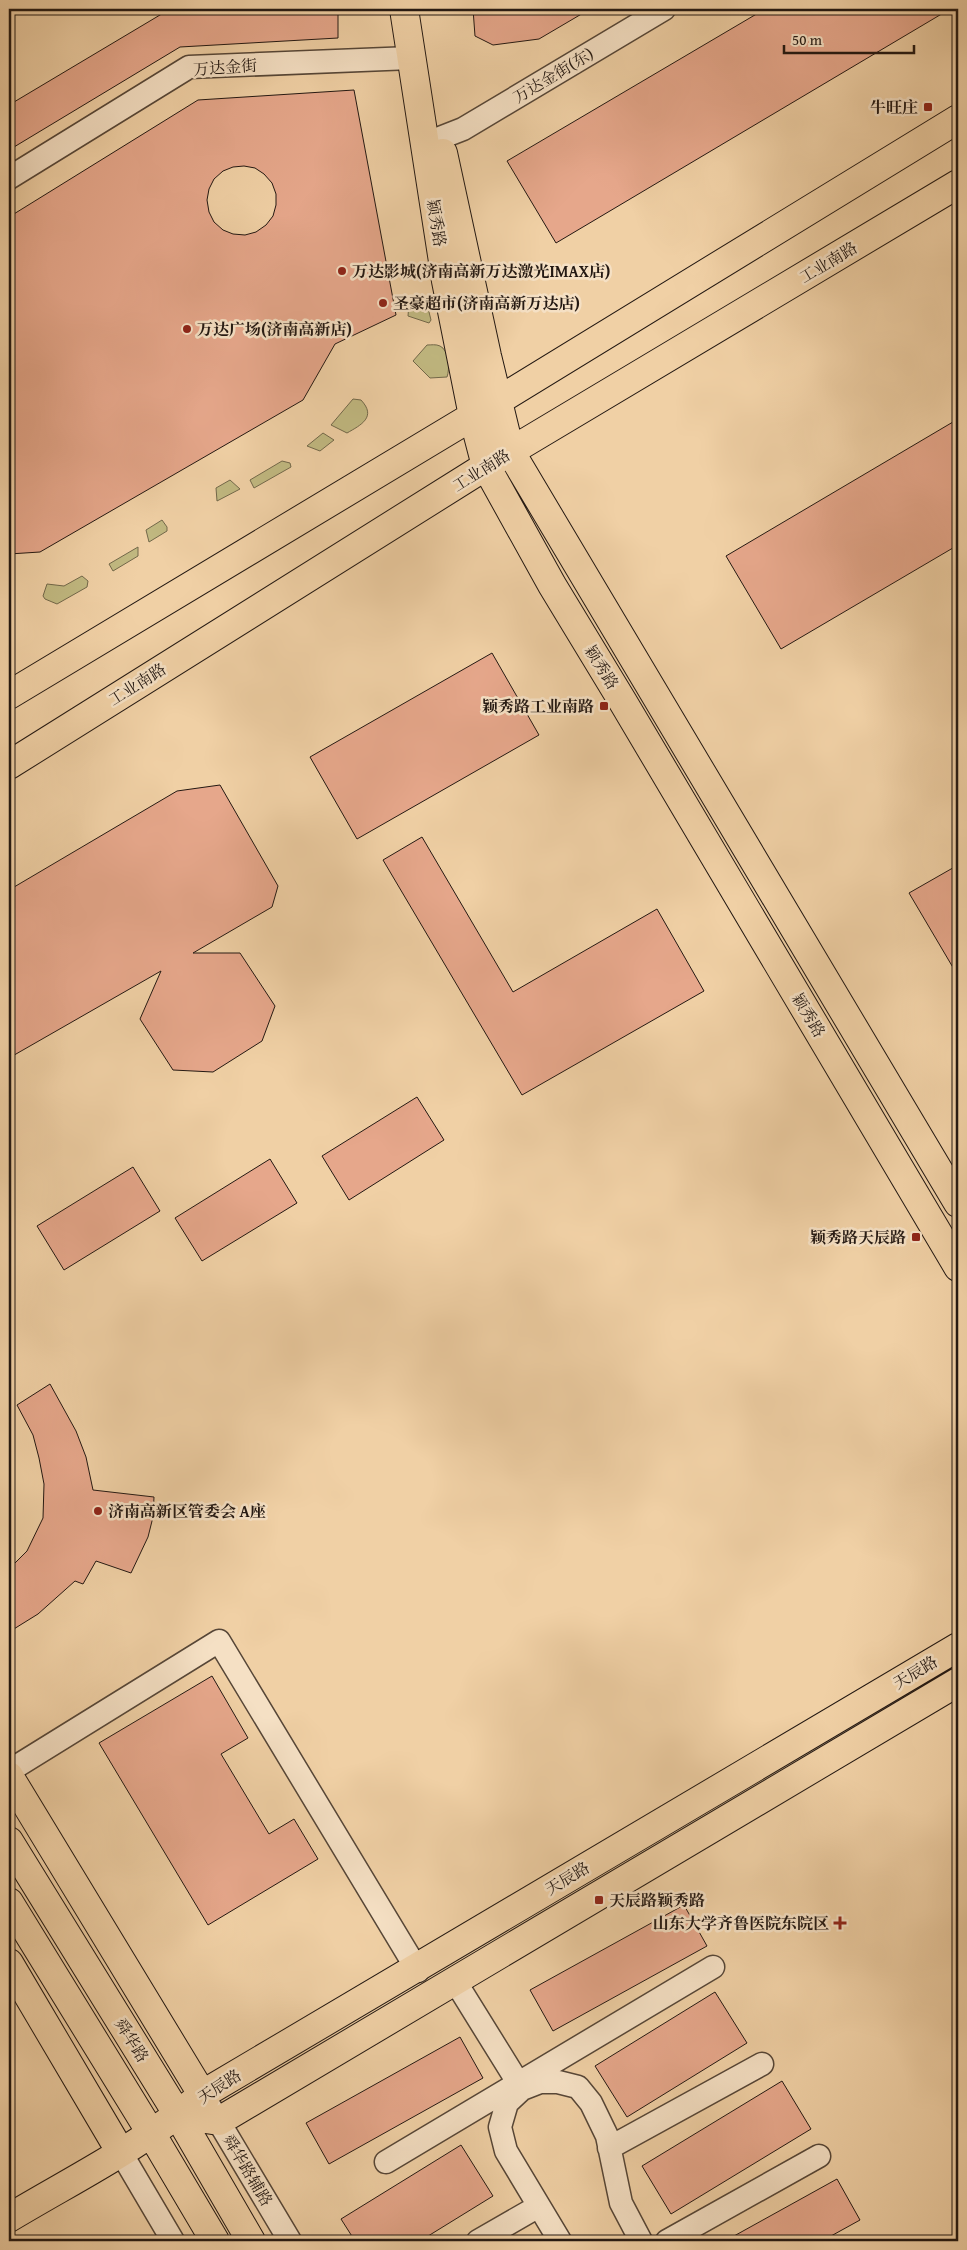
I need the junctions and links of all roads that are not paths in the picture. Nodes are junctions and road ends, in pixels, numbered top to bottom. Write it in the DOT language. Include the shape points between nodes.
graph roads {
  1 [pos="404,9"];
  2 [pos="421,9"];
  3 [pos="664,9"];
  4 [pos="411,58"];
  5 [pos="958,119"];
  6 [pos="440,138"];
  7 [pos="9,178"];
  8 [pos="958,184"];
  9 [pos="498,400"];
  10 [pos="473,416"];
  11 [pos="510,451"];
  12 [pos="486,466"];
  13 [pos="9,695"];
  14 [pos="9,765"];
  15 [pos="958,1203"];
  16 [pos="958,1266"];
  17 [pos="958,1647"];
  18 [pos="958,1682"];
  19 [pos="9,1771"];
  20 [pos="9,1776"];
  21 [pos="9,1841"];
  22 [pos="9,1902"];
  23 [pos="9,1963"];
  24 [pos="713,1967"];
  25 [pos="417,1970"];
  26 [pos="455,1981"];
  27 [pos="762,2064"];
  28 [pos="520,2086"];
  29 [pos="209,2104"];
  30 [pos="178,2115"];
  31 [pos="151,2133"];
  32 [pos="610,2148"];
  33 [pos="120,2152"];
  34 [pos="818,2156"];
  35 [pos="386,2162"];
  36 [pos="539,2206"];
  37 [pos="9,2218"];
  38 [pos="172,2241"];
  39 [pos="214,2241"];
  40 [pos="251,2241"];
  41 [pos="290,2241"];
  42 [pos="478,2241"];
  43 [pos="560,2241"];
  44 [pos="641,2241"];
  45 [pos="667,2241"];
  1 -- 4 [label="main road, 颖秀路"];
  2 -- 6 [label="main road, 颖秀路"];
  3 -- 6 [label="street, 万达金街(东)" via="464,129"];
  4 -- 7 [label="street, 万达金街" via="189,67"];
  4 -- 10 [label="main road, 颖秀路" via="446,281"];
  5 -- 9 [label="main road"];
  6 -- 9 [label="main road, 颖秀路"];
  8 -- 11 [label="main road, 工业南路"];
  9 -- 10 [label="main road"];
  9 -- 11 [label="main road, 颖秀路"];
  10 -- 12 [label="main road, 颖秀路"];
  10 -- 13 [label="main road"];
  11 -- 12 [label="main road, 工业南路"];
  11 -- 15 [label="main road, 颖秀路"];
  12 -- 14 [label="main road, 工业南路"];
  12 -- 16 [label="main road, 颖秀路" via="552,585"];
  17 -- 25 [label="main road, 天辰路"];
  18 -- 26 [label="main road, 天辰路"];
  19 -- 25 [label="street" via="219,1641"];
  20 -- 29 [label="main road"];
  21 -- 30 [label="main road, 舜华路"];
  22 -- 31 [label="main road, 舜华路"];
  23 -- 33 [label="main road"];
  24 -- 28 [label="street"];
  25 -- 29 [label="main road, 天辰路"];
  26 -- 28 [label="street"];
  26 -- 29 [label="main road, 天辰路"];
  27 -- 32 [label="street"];
  28 -- 32 [label="street" via="558,2082 578,2087 591,2103"];
  28 -- 35 [label="street"];
  28 -- 36 [label="street" via="507,2103 500,2127 506,2152"];
  29 -- 30 [label="main road, 天辰路"];
  29 -- 41 [label="street, 舜华路辅路"];
  30 -- 31 [label="main road, 天辰路"];
  30 -- 40 [label="main road, 舜华路"];
  31 -- 33 [label="main road, 天辰路"];
  31 -- 39 [label="main road, 舜华路"];
  32 -- 44 [label="street" via="621,2203"];
  33 -- 37 [label="main road, 天辰路"];
  33 -- 38 [label="street"];
  34 -- 45 [label="street"];
  36 -- 42 [label="street"];
  36 -- 43 [label="street"];
}
